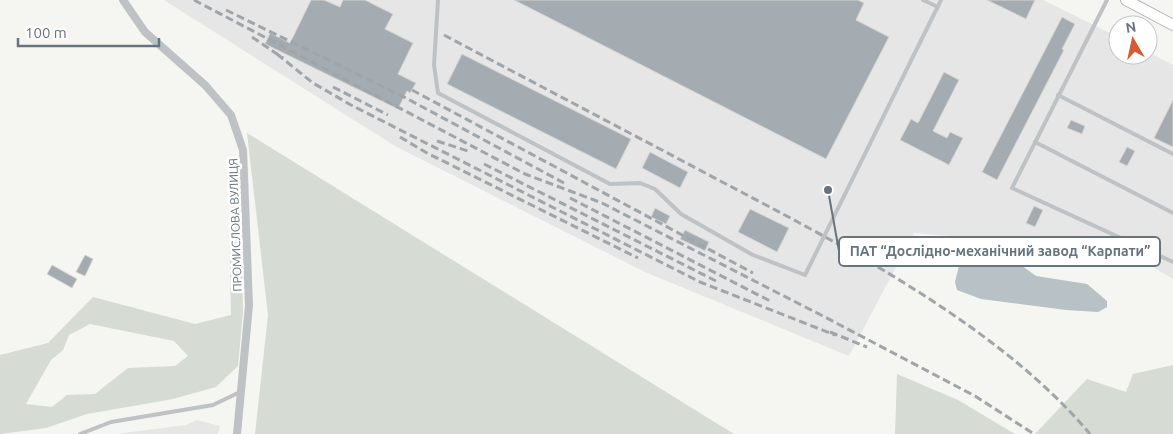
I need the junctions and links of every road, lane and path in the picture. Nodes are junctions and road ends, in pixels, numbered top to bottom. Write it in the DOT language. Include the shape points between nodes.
graph roads {
  1 [pos="122,0"];
  2 [pos="438,0"];
  3 [pos="923,0"];
  4 [pos="941,0"];
  5 [pos="1107,0"];
  6 [pos="1126,0"];
  7 [pos="938,8"];
  8 [pos="1173,25"];
  9 [pos="1058,95"];
  10 [pos="1035,142"];
  11 [pos="1173,154"];
  12 [pos="1173,213"];
  13 [pos="1173,262"];
  14 [pos="242,391"];
  15 [pos="80,434"];
  16 [pos="237,434"];
  1 -- 14 [label="street, ПРОМИСЛОВА ВУЛИЦЯ" via="145,32 205,85 231,115 243,150 249,305"];
  2 -- 7 [label="lane" via="434,65 438,93 610,184 640,183 655,189 681,214 753,254 805,274"];
  3 -- 7 [label="lane"];
  4 -- 7 [label="lane"];
  5 -- 9 [label="lane"];
  6 -- 8 [label="main road"];
  9 -- 10 [label="lane"];
  9 -- 11 [label="lane"];
  10 -- 12 [label="lane"];
  10 -- 13 [label="lane" via="1012,188"];
  14 -- 15 [label="lane" via="213,405 111,422"];
  14 -- 16 [label="street, ПРОМИСЛОВА ВУЛИЦЯ"];
}
